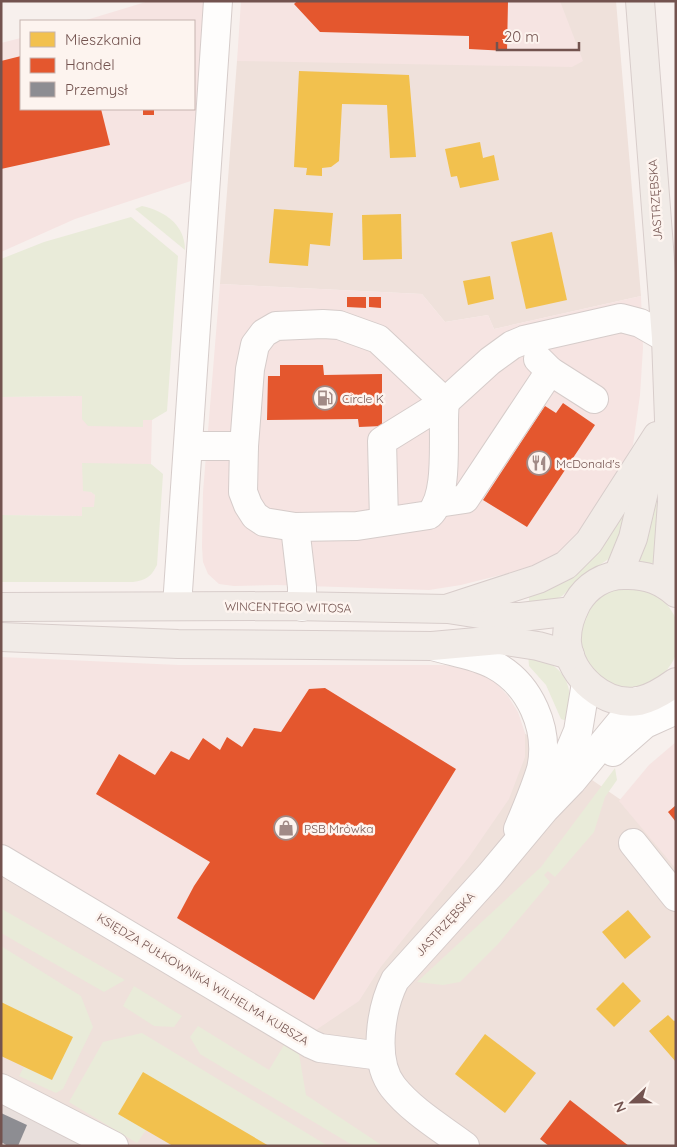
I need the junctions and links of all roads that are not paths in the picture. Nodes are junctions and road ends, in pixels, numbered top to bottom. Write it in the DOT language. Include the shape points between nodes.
graph roads {
  1 [pos="218,1"];
  2 [pos="640,1"];
  3 [pos="666,338"];
  4 [pos="524,340"];
  5 [pos="550,371"];
  6 [pos="668,399"];
  7 [pos="594,400"];
  8 [pos="445,402"];
  9 [pos="657,436"];
  10 [pos="189,446"];
  11 [pos="244,446"];
  12 [pos="438,503"];
  13 [pos="674,509"];
  14 [pos="384,520"];
  15 [pos="295,527"];
  16 [pos="618,575"];
  17 [pos="671,589"];
  18 [pos="178,606"];
  19 [pos="302,606"];
  20 [pos="1,607"];
  21 [pos="448,609"];
  22 [pos="573,610"];
  23 [pos="1,637"];
  24 [pos="432,646"];
  25 [pos="570,656"];
  26 [pos="676,682"];
  27 [pos="586,683"];
  28 [pos="638,701"];
  29 [pos="676,710"];
  30 [pos="572,781"];
  31 [pos="545,809"];
  32 [pos="633,843"];
  33 [pos="508,854"];
  34 [pos="1,859"];
  35 [pos="676,897"];
  36 [pos="381,1056"];
  37 [pos="1,1088"];
  38 [pos="114,1146"];
  39 [pos="465,1146"];
  1 -- 10 [label="street"];
  2 -- 3 [label="main road, JASTRZĘBSKA"];
  3 -- 4 [label="street" via="640,323 620,318"];
  3 -- 6 [label="main road, JASTRZĘBSKA"];
  4 -- 5 [label="street" via="531,353"];
  4 -- 8 [label="street" via="490,361"];
  5 -- 7 [label="street"];
  5 -- 12 [label="street" via="465,499"];
  6 -- 9 [label="main road, JASTRZĘBSKA"];
  6 -- 13 [label="main road, JASTRZĘBSKA"];
  8 -- 11 [label="street" via="378,339 339,325 276,326 264,333 255,345"];
  8 -- 12 [label="street"];
  8 -- 14 [label="street" via="382,441"];
  9 -- 16 [label="main road, JASTRZĘBSKA" via="633,538"];
  9 -- 21 [label="main road" via="589,542 566,565 538,579"];
  10 -- 11 [label="street"];
  10 -- 18 [label="street"];
  11 -- 15 [label="street" via="243,492 251,511 264,522"];
  12 -- 14 [label="street" via="429,515"];
  13 -- 17 [label="main road, JASTRZĘBSKA"];
  14 -- 15 [label="street" via="358,526"];
  15 -- 19 [label="street"];
  16 -- 17 [label="main road" via="640,575"];
  16 -- 22 [label="main road" via="592,585"];
  18 -- 19 [label="main road, WINCENTEGO WITOSA"];
  18 -- 20 [label="main road, WINCENTEGO WITOSA"];
  19 -- 21 [label="main road, WINCENTEGO WITOSA"];
  21 -- 22 [label="main road, WINCENTEGO WITOSA" via="520,618"];
  22 -- 25 [label="main road" via="567,631"];
  23 -- 24 [label="main road" via="178,644"];
  24 -- 25 [label="main road" via="499,640 538,646"];
  24 -- 33 [label="street" via="501,669 526,694 538,717 543,742 541,768"];
  25 -- 27 [label="main road"];
  26 -- 28 [label="main road"];
  27 -- 28 [label="main road" via="606,697"];
  27 -- 31 [label="street, JASTRZĘBSKA" via="578,730"];
  28 -- 30 [label="street, JASTRZĘBSKA"];
  29 -- 30 [label="street" via="644,724 613,752"];
  30 -- 31 [label="street, JASTRZĘBSKA"];
  31 -- 33 [label="street, JASTRZĘBSKA"];
  32 -- 35 [label="street"];
  33 -- 36 [label="street, JASTRZĘBSKA" via="395,980 384,1007"];
  34 -- 36 [label="street, KSIĘDZA PUŁKOWNIKA WILHELMA KUBSZA" via="311,1044"];
  36 -- 39 [label="street" via="391,1085 406,1102"];
  37 -- 38 [label="street"];
}
